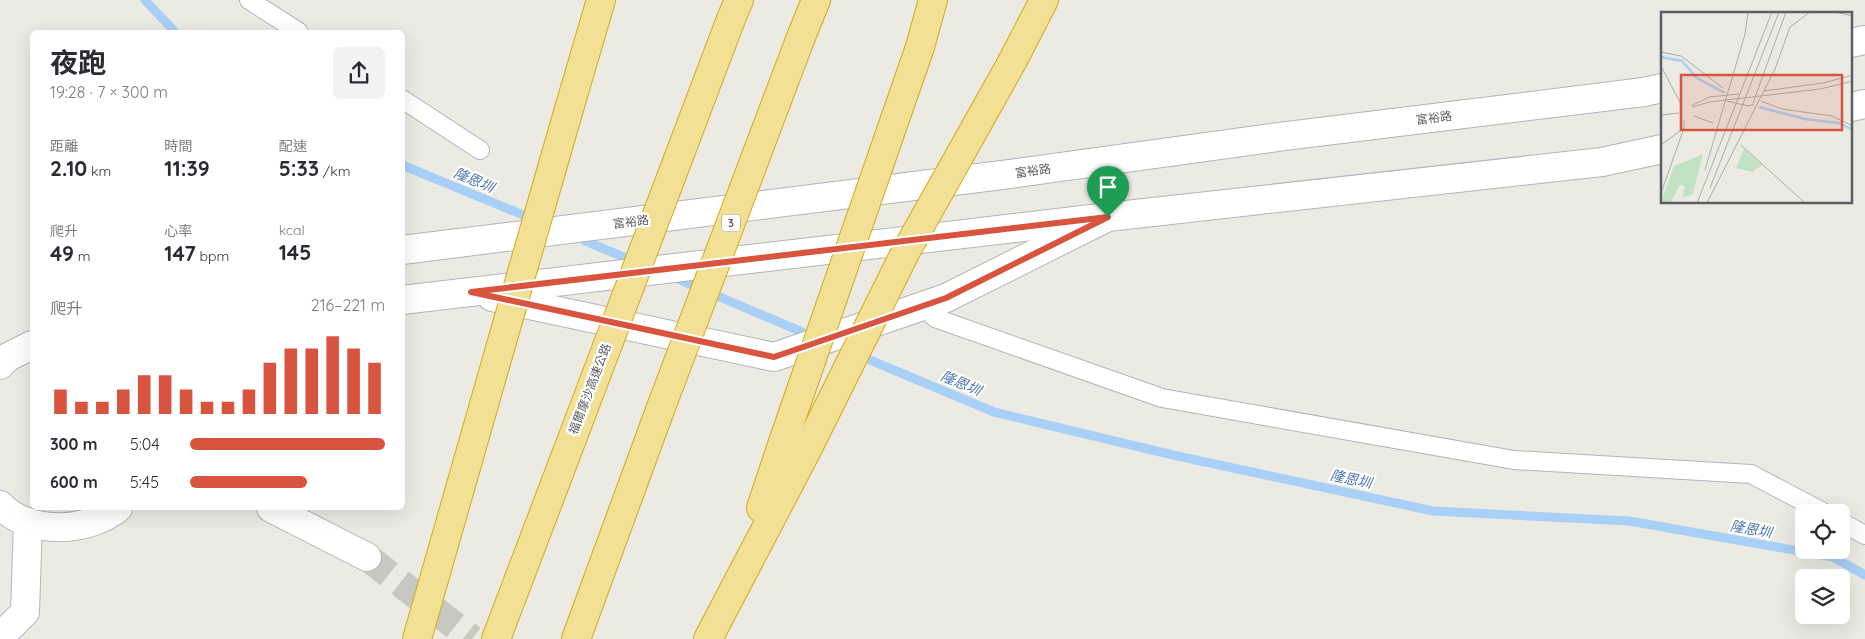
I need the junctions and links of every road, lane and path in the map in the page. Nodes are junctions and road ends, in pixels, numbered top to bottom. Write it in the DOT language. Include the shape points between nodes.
graph roads {
  1 [pos="249,0"];
  2 [pos="601,0"];
  3 [pos="816,0"];
  4 [pos="933,0"];
  5 [pos="1044,0"];
  6 [pos="735,9"];
  7 [pos="296,30"];
  8 [pos="1865,40"];
  9 [pos="1852,44"];
  10 [pos="1661,88"];
  11 [pos="405,102"];
  12 [pos="1865,104"];
  13 [pos="1852,107"];
  14 [pos="1661,149"];
  15 [pos="480,150"];
  16 [pos="1108,217"];
  17 [pos="405,250"];
  18 [pos="471,292"];
  19 [pos="405,300"];
  20 [pos="924,306"];
  21 [pos="30,346"];
  22 [pos="3,355"];
  23 [pos="795,445"];
  24 [pos="1809,504"];
  25 [pos="0,505"];
  26 [pos="115,510"];
  27 [pos="275,510"];
  28 [pos="28,522"];
  29 [pos="1850,527"];
  30 [pos="1865,535"];
  31 [pos="367,557"];
  32 [pos="25,612"];
  33 [pos="0,637"];
  34 [pos="15,639"];
  35 [pos="417,639"];
  36 [pos="496,639"];
  37 [pos="576,639"];
  38 [pos="708,639"];
  1 -- 7 [label="lane"];
  2 -- 35 [label="highway, bridge"];
  3 -- 37 [label="highway, 3, bridge"];
  4 -- 23 [label="highway, bridge"];
  5 -- 23 [label="highway, bridge"];
  6 -- 36 [label="highway, 福爾摩沙高速公路, bridge"];
  8 -- 9 [label="street"];
  10 -- 17 [label="street, 富裕路"];
  11 -- 15 [label="lane"];
  12 -- 13 [label="street"];
  14 -- 16 [label="street" via="1602,162"];
  16 -- 18 [label="street"];
  16 -- 20 [label="street"];
  18 -- 19 [label="street"];
  18 -- 20 [label="street" via="774,357"];
  20 -- 24 [label="lane" via="936,318 1162,398 1514,460 1751,474"];
  21 -- 22 [label="street"];
  23 -- 38 [label="highway"];
  25 -- 28 [label="street"];
  26 -- 28 [label="street" via="84,525 56,528"];
  27 -- 31 [label="street"];
  28 -- 32 [label="street"];
  29 -- 30 [label="lane"];
  32 -- 33 [label="street"];
  32 -- 34 [label="street"];
}
